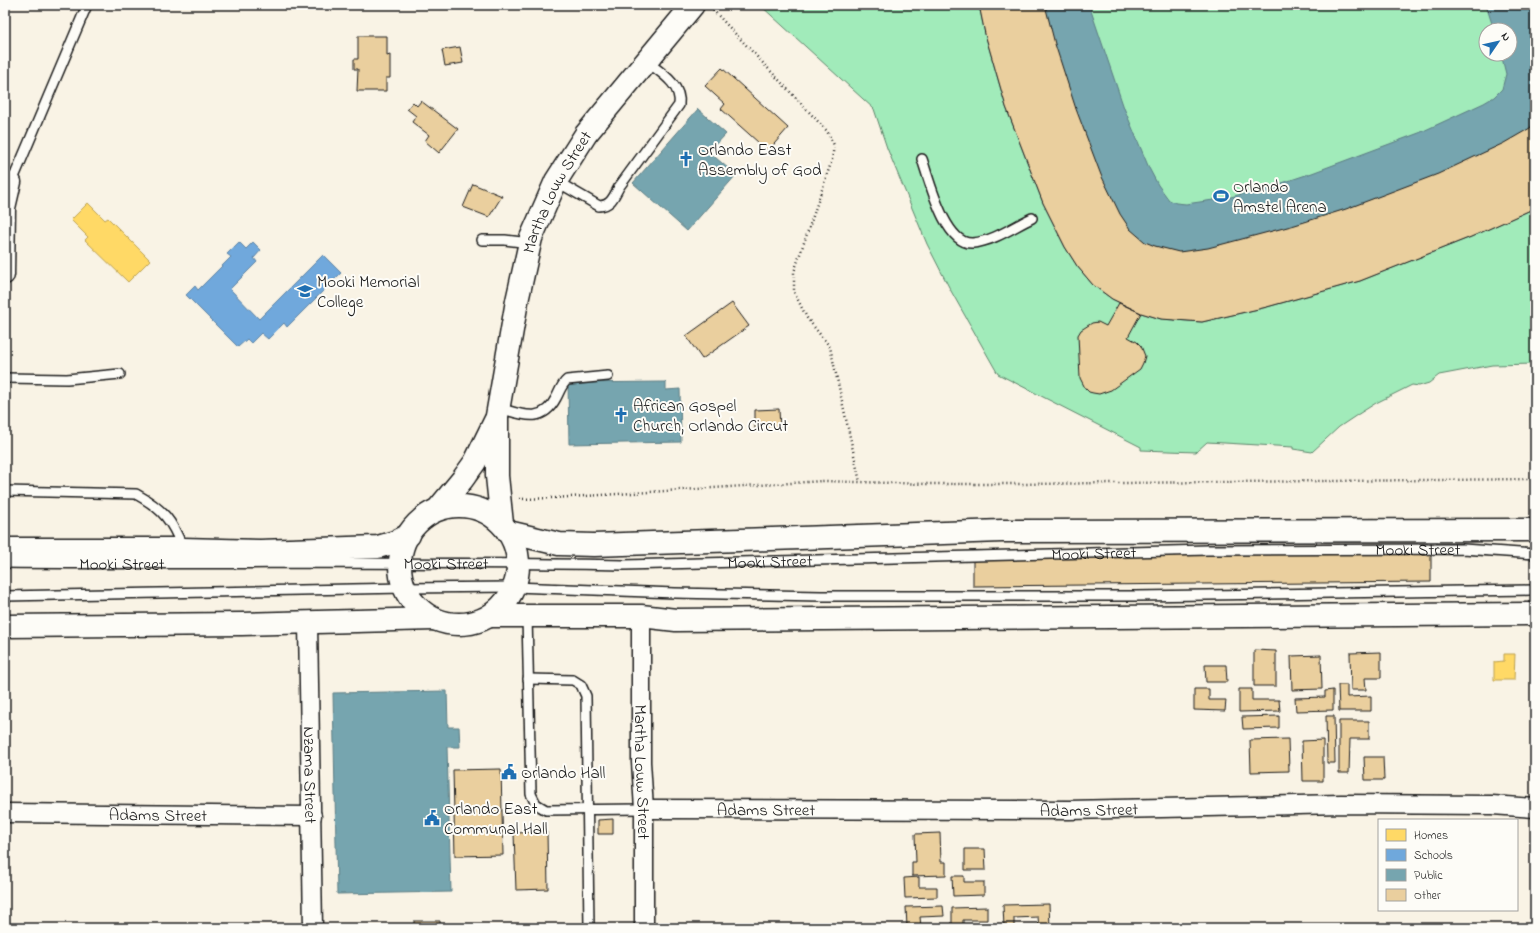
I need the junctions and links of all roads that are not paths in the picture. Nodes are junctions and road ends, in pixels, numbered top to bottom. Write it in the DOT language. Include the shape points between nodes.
graph roads {
  1 [pos="88,5"];
  2 [pos="693,5"];
  3 [pos="646,60"];
  4 [pos="922,159"];
  5 [pos="556,181"];
  6 [pos="12,182"];
  7 [pos="6,208"];
  8 [pos="1032,218"];
  9 [pos="482,240"];
  10 [pos="530,243"];
  11 [pos="5,276"];
  12 [pos="120,374"];
  13 [pos="608,376"];
  14 [pos="5,378"];
  15 [pos="498,412"];
  16 [pos="5,491"];
  17 [pos="438,509"];
  18 [pos="505,528"];
  19 [pos="1535,530"];
  20 [pos="409,534"];
  21 [pos="5,549"];
  22 [pos="183,549"];
  23 [pos="1535,554"];
  24 [pos="5,563"];
  25 [pos="400,563"];
  26 [pos="518,563"];
  27 [pos="514,587"];
  28 [pos="405,588"];
  29 [pos="1535,590"];
  30 [pos="5,596"];
  31 [pos="1535,614"];
  32 [pos="490,616"];
  33 [pos="527,616"];
  34 [pos="641,616"];
  35 [pos="434,619"];
  36 [pos="308,623"];
  37 [pos="5,626"];
  38 [pos="528,679"];
  39 [pos="1535,808"];
  40 [pos="644,809"];
  41 [pos="587,810"];
  42 [pos="5,813"];
  43 [pos="312,816"];
  44 [pos="313,928"];
  45 [pos="589,928"];
  46 [pos="644,928"];
  1 -- 6 [label="lane"];
  2 -- 3 [label="main road, Martha Louw Street"];
  3 -- 5 [label="main road, Martha Louw Street" via="586,134"];
  3 -- 5 [label="lane" via="676,86 680,98 679,105 618,187 612,200 599,206"];
  4 -- 8 [label="lane" via="946,224 955,236 964,242 971,244 993,238"];
  5 -- 10 [label="main road, Martha Louw Street"];
  6 -- 7 [label="street"];
  7 -- 11 [label="street"];
  9 -- 10 [label="lane"];
  10 -- 15 [label="main road, Martha Louw Street"];
  12 -- 14 [label="lane" via="67,379"];
  13 -- 15 [label="lane" via="567,380 562,384 547,411 534,416"];
  15 -- 17 [label="main road, Martha Louw Street" via="475,462"];
  15 -- 18 [label="main road, Martha Louw Street" via="497,476"];
  16 -- 22 [label="lane" via="136,494 154,504 170,521"];
  17 -- 18 [label="main road" via="472,507 488,514"];
  17 -- 20 [label="main road" via="421,520"];
  18 -- 19 [label="main road, Mooki Street" via="559,544 594,545 1002,530"];
  18 -- 26 [label="main road" via="516,547"];
  20 -- 22 [label="main road, Mooki Street" via="378,547 260,551"];
  20 -- 25 [label="main road" via="402,548"];
  21 -- 22 [label="main road, Mooki Street"];
  23 -- 26 [label="lane, Mooki Street" via="1463,549 1208,550 624,565"];
  24 -- 25 [label="lane, Mooki Street"];
  25 -- 26 [label="lane, Mooki Street"];
  25 -- 28 [label="main road"];
  26 -- 27 [label="main road"];
  27 -- 28 [label="lane, Mooki Street"];
  27 -- 29 [label="lane, Mooki Street" via="822,596 1128,596"];
  27 -- 32 [label="main road" via="505,604"];
  28 -- 30 [label="lane, Mooki Street"];
  28 -- 35 [label="main road" via="412,601"];
  31 -- 34 [label="main road" via="676,620"];
  32 -- 33 [label="main road"];
  32 -- 35 [label="main road" via="472,622 453,623"];
  33 -- 34 [label="main road"];
  33 -- 38 [label="lane"];
  34 -- 40 [label="street, Martha Louw Street" via="641,762"];
  35 -- 36 [label="main road"];
  36 -- 37 [label="main road"];
  36 -- 43 [label="street, Nzama Street"];
  38 -- 41 [label="lane" via="531,794 536,804 546,810"];
  38 -- 41 [label="lane" via="573,680 581,685 586,696"];
  39 -- 40 [label="street, Adams Street" via="1492,805 1341,804 1069,810"];
  40 -- 41 [label="lane"];
  40 -- 46 [label="street, Martha Louw Street"];
  41 -- 45 [label="lane"];
  42 -- 43 [label="street, Adams Street"];
  43 -- 44 [label="street, Nzama Street"];
}
